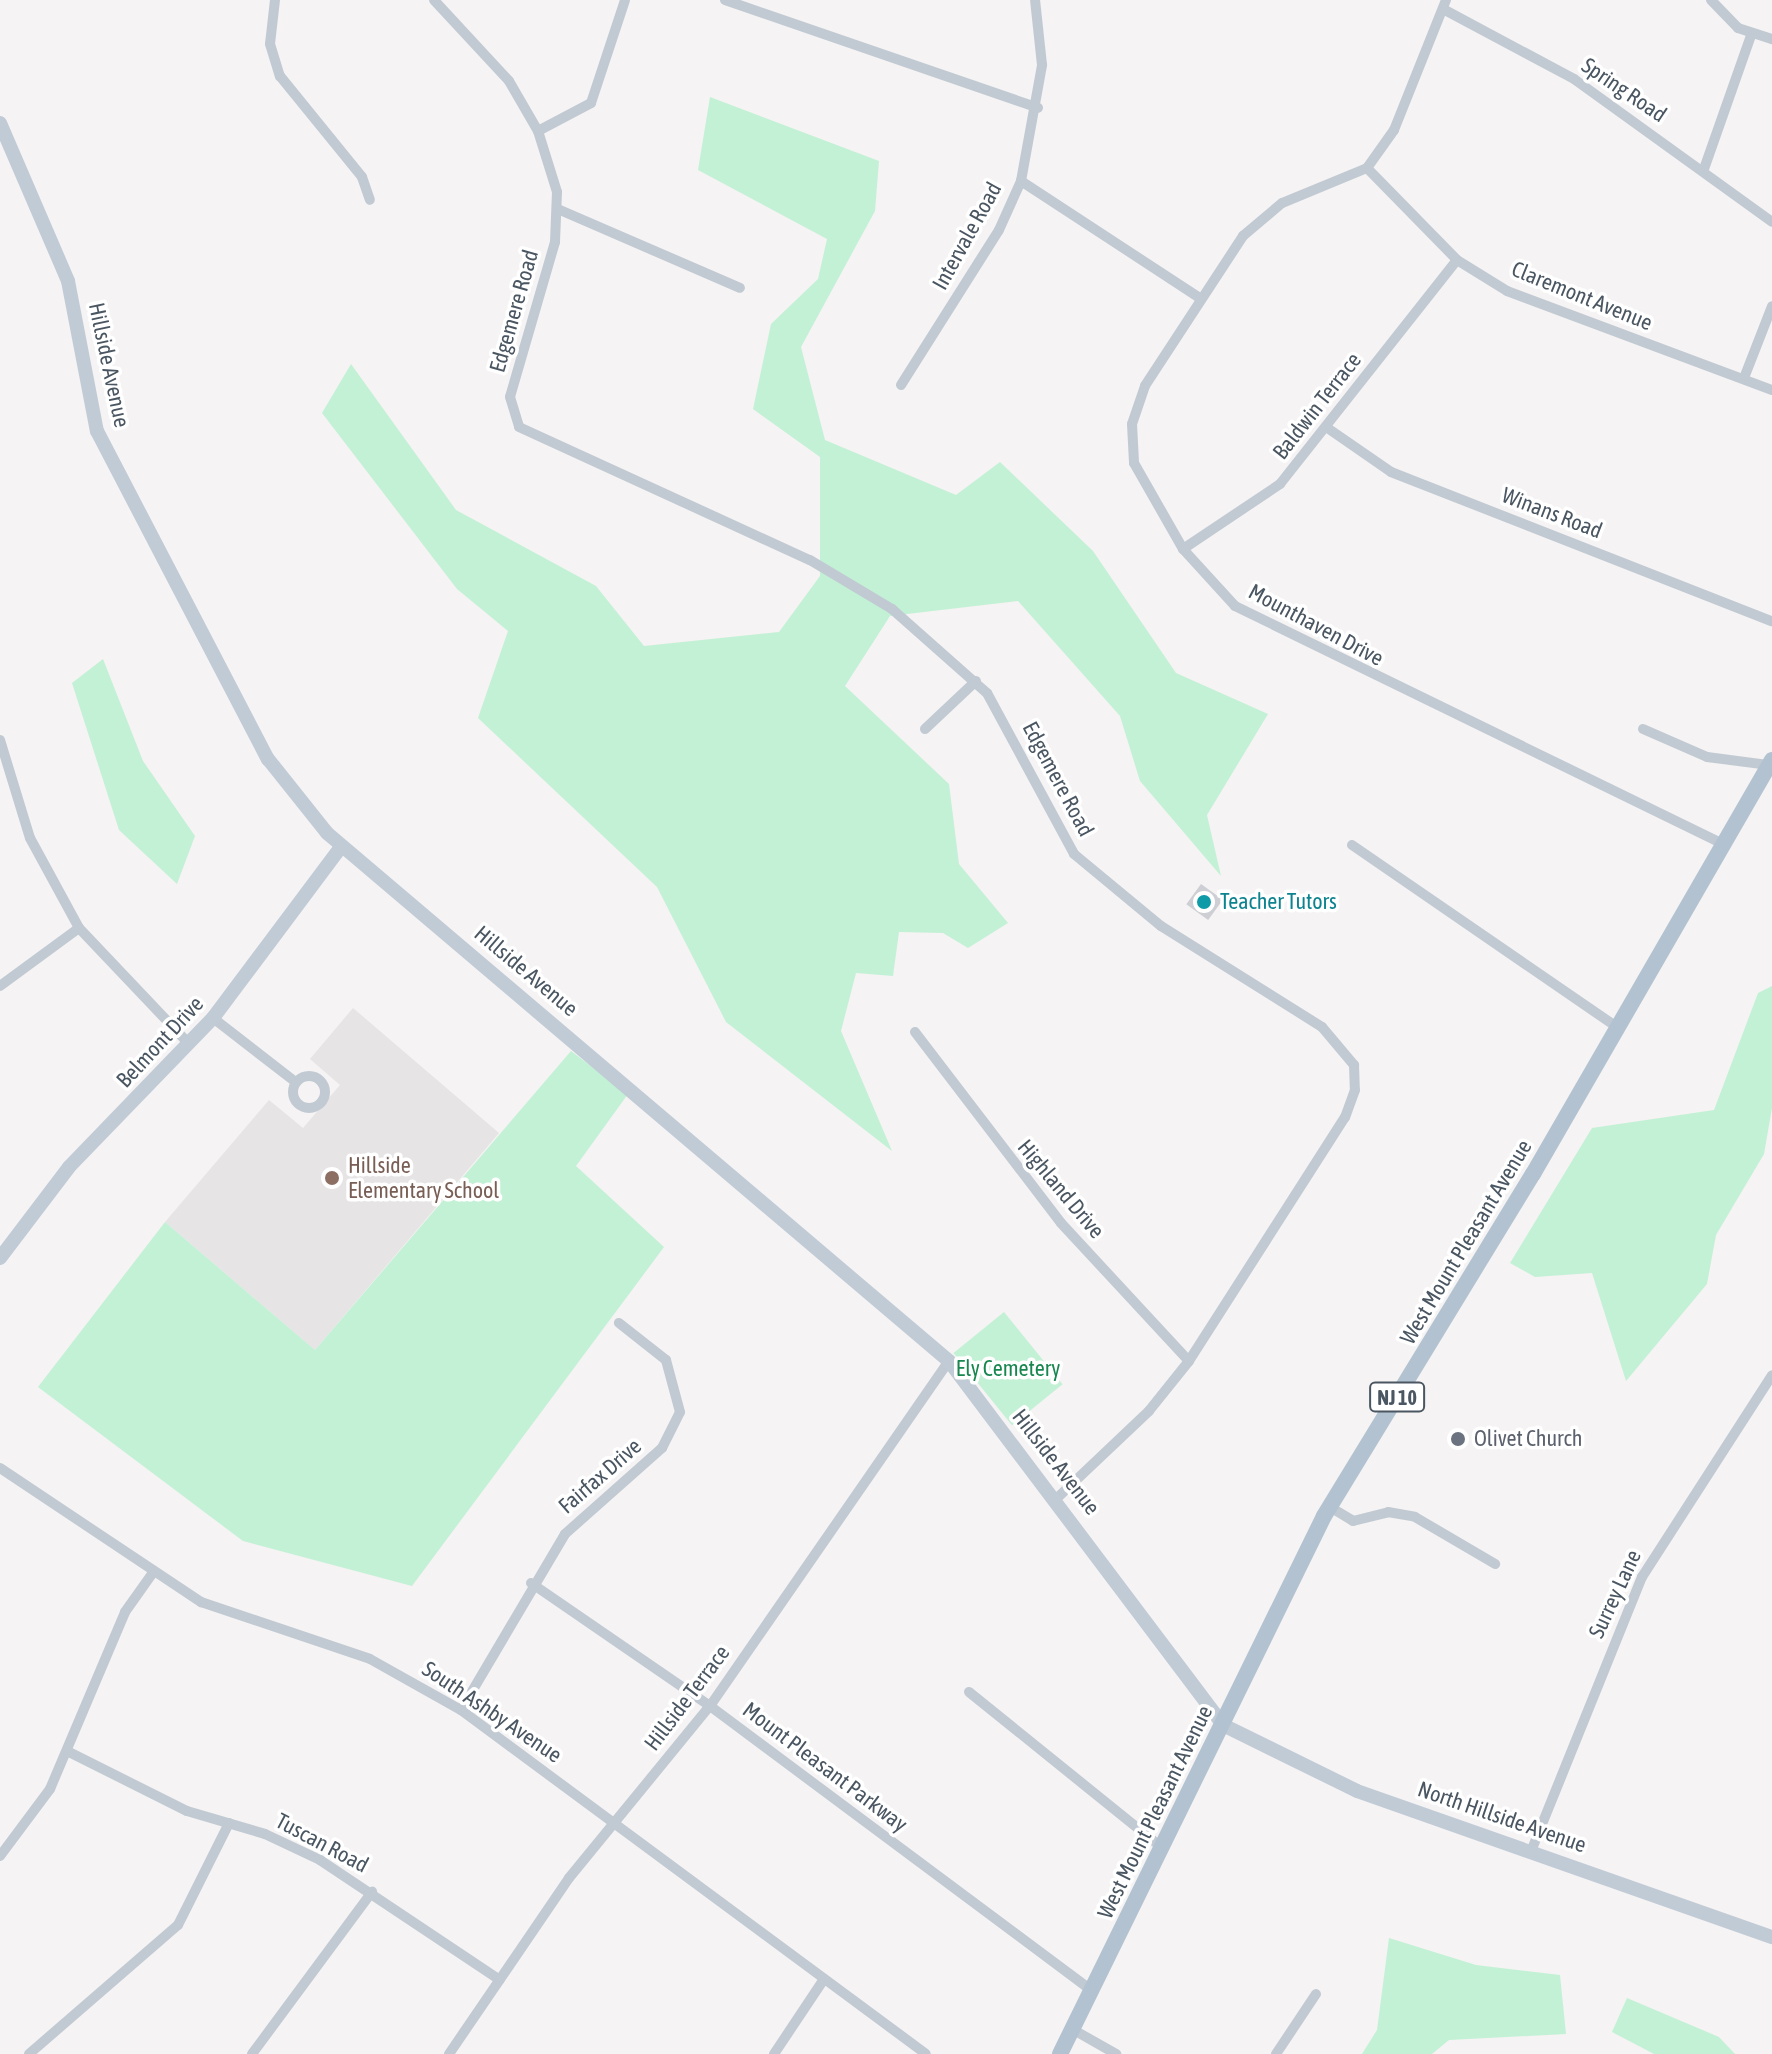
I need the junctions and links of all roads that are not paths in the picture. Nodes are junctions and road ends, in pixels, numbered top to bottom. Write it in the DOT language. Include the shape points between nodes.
graph roads {
  1 [pos="275,0"];
  2 [pos="434,0"];
  3 [pos="625,0"];
  4 [pos="725,0"];
  5 [pos="1035,0"];
  6 [pos="1711,0"];
  7 [pos="1444,4"];
  8 [pos="1752,33"];
  9 [pos="1772,39"];
  10 [pos="1038,108"];
  11 [pos="0,123"];
  12 [pos="538,131"];
  13 [pos="1367,168"];
  14 [pos="1704,169"];
  15 [pos="1021,181"];
  16 [pos="370,200"];
  17 [pos="560,210"];
  18 [pos="1772,222"];
  19 [pos="1457,260"];
  20 [pos="740,288"];
  21 [pos="1201,299"];
  22 [pos="1772,306"];
  23 [pos="1744,378"];
  24 [pos="901,385"];
  25 [pos="1772,390"];
  26 [pos="1326,427"];
  27 [pos="1183,549"];
  28 [pos="1772,621"];
  29 [pos="976,681"];
  30 [pos="925,729"];
  31 [pos="1643,729"];
  32 [pos="0,740"];
  33 [pos="1770,762"];
  34 [pos="1723,844"];
  35 [pos="1352,845"];
  36 [pos="341,847"];
  37 [pos="79,928"];
  38 [pos="0,986"];
  39 [pos="213,1018"];
  40 [pos="1618,1028"];
  41 [pos="915,1032"];
  42 [pos="189,1044"];
  43 [pos="293,1080"];
  44 [pos="0,1258"];
  45 [pos="619,1323"];
  46 [pos="949,1361"];
  47 [pos="1189,1361"];
  48 [pos="1772,1375"];
  49 [pos="0,1468"];
  50 [pos="1057,1498"];
  51 [pos="1330,1507"];
  52 [pos="1495,1564"];
  53 [pos="152,1574"];
  54 [pos="531,1583"];
  55 [pos="969,1692"];
  56 [pos="710,1706"];
  57 [pos="461,1710"];
  58 [pos="1223,1725"];
  59 [pos="67,1751"];
  60 [pos="229,1823"];
  61 [pos="613,1824"];
  62 [pos="1161,1847"];
  63 [pos="1532,1849"];
  64 [pos="0,1856"];
  65 [pos="372,1892"];
  66 [pos="1772,1937"];
  67 [pos="824,1979"];
  68 [pos="500,1980"];
  69 [pos="1091,1990"];
  70 [pos="1316,1994"];
  71 [pos="1072,2029"];
  72 [pos="29,2054"];
  73 [pos="252,2054"];
  74 [pos="449,2054"];
  75 [pos="774,2054"];
  76 [pos="926,2054"];
  77 [pos="1060,2054"];
  78 [pos="1116,2054"];
  79 [pos="1276,2054"];
  1 -- 16 [label="street" via="270,44 280,76 362,177"];
  2 -- 12 [label="street" via="509,81"];
  3 -- 12 [label="street" via="591,103"];
  4 -- 10 [label="street"];
  5 -- 10 [label="street, Intervale Road"];
  6 -- 8 [label="street" via="1724,18"];
  7 -- 13 [label="street, Mounthaven Drive" via="1394,130"];
  7 -- 14 [label="street, Spring Road" via="1574,79"];
  8 -- 9 [label="street"];
  8 -- 14 [label="street"];
  10 -- 15 [label="street, Intervale Road"];
  11 -- 36 [label="street, Hillside Avenue" via="68,281 97,431 268,759"];
  12 -- 17 [label="street"];
  13 -- 19 [label="street, Claremont Avenue"];
  13 -- 21 [label="street, Mounthaven Drive" via="1259,220"];
  14 -- 18 [label="street, Spring Road"];
  15 -- 21 [label="street"];
  15 -- 24 [label="street, Intervale Road" via="999,230"];
  17 -- 20 [label="street"];
  17 -- 29 [label="street, Edgemere Road" via="510,397 519,427 810,560 892,609"];
  19 -- 23 [label="street, Claremont Avenue" via="1537,305"];
  19 -- 26 [label="street, Baldwin Terrace"];
  21 -- 27 [label="street, Mounthaven Drive" via="1145,386 1132,424 1140,479"];
  22 -- 23 [label="street"];
  23 -- 25 [label="street, Claremont Avenue"];
  26 -- 27 [label="street, Baldwin Terrace" via="1265,498"];
  26 -- 28 [label="street, Winans Road" via="1391,472"];
  27 -- 34 [label="street, Mounthaven Drive" via="1216,592 1264,624"];
  29 -- 30 [label="street"];
  29 -- 47 [label="street, Edgemere Road" via="1074,854 1161,926 1322,1027 1354,1065 1355,1090 1345,1117"];
  31 -- 33 [label="street" via="1707,757"];
  32 -- 37 [label="street" via="30,838"];
  33 -- 34 [label="main road, West Mount Pleasant Avenue / NJ 10"];
  34 -- 40 [label="main road, West Mount Pleasant Avenue / NJ 10"];
  35 -- 40 [label="street"];
  36 -- 39 [label="street, Belmont Drive"];
  36 -- 46 [label="street, Hillside Avenue"];
  37 -- 38 [label="street"];
  37 -- 42 [label="street"];
  39 -- 42 [label="street, Belmont Drive"];
  39 -- 43 [label="street"];
  40 -- 51 [label="main road, West Mount Pleasant Avenue / NJ 10"];
  41 -- 47 [label="street, Highland Drive" via="1061,1223"];
  42 -- 44 [label="street, Belmont Drive" via="69,1167"];
  45 -- 54 [label="street, Fairfax Drive" via="666,1360 680,1412 662,1448 586,1510"];
  46 -- 50 [label="street, Hillside Avenue"];
  46 -- 56 [label="street, Hillside Terrace"];
  47 -- 50 [label="street, Edgemere Road" via="1149,1411"];
  48 -- 63 [label="street, Surrey Lane" via="1642,1577"];
  49 -- 53 [label="street, South Ashby Avenue"];
  50 -- 58 [label="street, Hillside Avenue"];
  51 -- 52 [label="street" via="1353,1521 1388,1512 1415,1517"];
  51 -- 58 [label="main road, West Mount Pleasant Avenue / NJ 10"];
  53 -- 57 [label="street, South Ashby Avenue" via="242,1619 370,1659"];
  53 -- 59 [label="street" via="125,1612"];
  54 -- 56 [label="street, Mount Pleasant Parkway"];
  54 -- 57 [label="street, Fairfax Drive"];
  55 -- 62 [label="street"];
  56 -- 61 [label="street, Hillside Terrace"];
  56 -- 69 [label="street, Mount Pleasant Parkway"];
  57 -- 61 [label="street, South Ashby Avenue"];
  58 -- 62 [label="main road, West Mount Pleasant Avenue / NJ 10"];
  58 -- 63 [label="street, North Hillside Avenue" via="1357,1791"];
  59 -- 60 [label="street, Tuscan Road" via="187,1811"];
  59 -- 64 [label="street" via="36,1811"];
  60 -- 65 [label="street, Tuscan Road" via="265,1834"];
  60 -- 72 [label="street" via="178,1925"];
  61 -- 67 [label="street, South Ashby Avenue"];
  61 -- 68 [label="street, Hillside Terrace"];
  62 -- 69 [label="main road, West Mount Pleasant Avenue / NJ 10"];
  63 -- 66 [label="street, North Hillside Avenue"];
  65 -- 68 [label="street, Tuscan Road"];
  65 -- 73 [label="street"];
  67 -- 75 [label="street"];
  67 -- 76 [label="street, South Ashby Avenue"];
  68 -- 74 [label="street, Hillside Terrace"];
  69 -- 71 [label="main road, West Mount Pleasant Avenue / NJ 10"];
  70 -- 79 [label="street"];
  71 -- 77 [label="main road, West Mount Pleasant Avenue / NJ 10"];
  71 -- 78 [label="street"];
}
